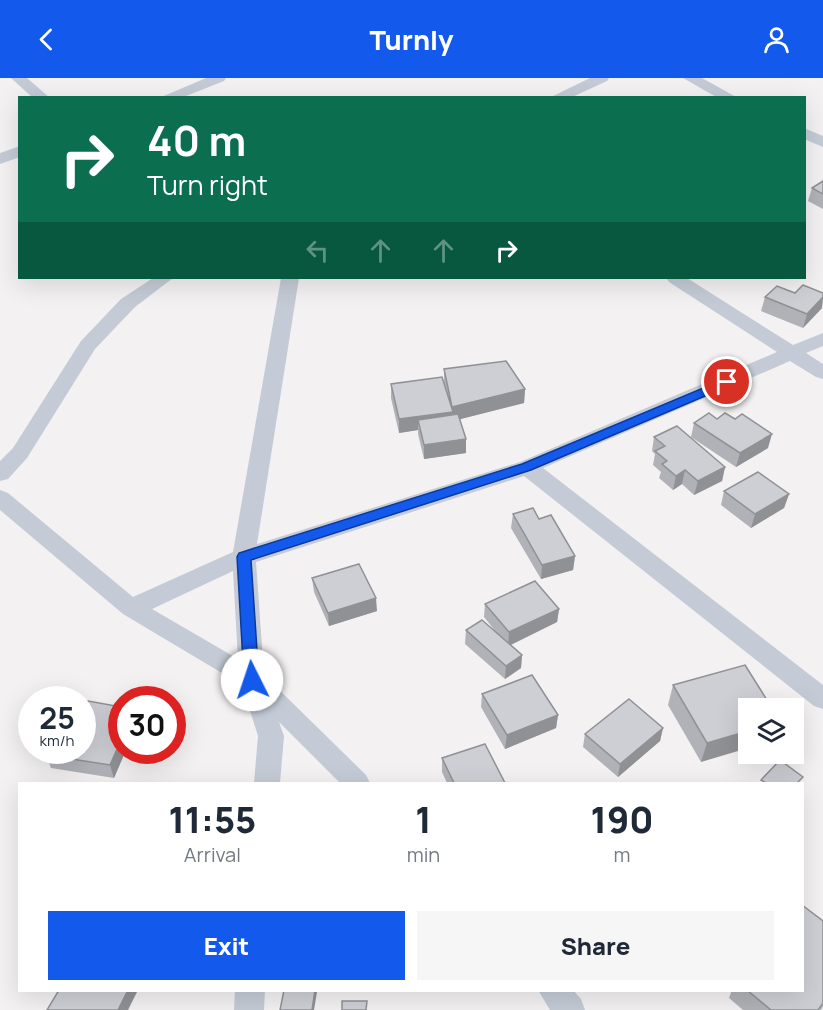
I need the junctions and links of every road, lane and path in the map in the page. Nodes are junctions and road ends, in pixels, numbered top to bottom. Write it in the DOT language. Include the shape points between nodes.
graph roads {
  1 [pos="18,78"];
  2 [pos="219,78"];
  3 [pos="602,78"];
  4 [pos="690,78"];
  5 [pos="40,96"];
  6 [pos="171,96"];
  7 [pos="561,96"];
  8 [pos="727,96"];
  9 [pos="806,134"];
  10 [pos="823,142"];
  11 [pos="18,153"];
  12 [pos="0,159"];
  13 [pos="163,279"];
  14 [pos="290,279"];
  15 [pos="677,279"];
  16 [pos="823,339"];
  17 [pos="792,354"];
  18 [pos="823,373"];
  19 [pos="527,467"];
  20 [pos="0,474"];
  21 [pos="0,498"];
  22 [pos="244,557"];
  23 [pos="131,608"];
  24 [pos="252,680"];
  25 [pos="823,699"];
  26 [pos="267,782"];
  27 [pos="356,782"];
  28 [pos="250,992"];
  29 [pos="555,992"];
  30 [pos="249,1010"];
  31 [pos="570,1010"];
  1 -- 5 [label="street"];
  2 -- 6 [label="street"];
  3 -- 7 [label="street"];
  4 -- 8 [label="street"];
  9 -- 10 [label="street"];
  11 -- 12 [label="street"];
  13 -- 20 [label="street" via="128,303 88,345 20,453"];
  14 -- 22 [label="street"];
  15 -- 17 [label="street"];
  16 -- 17 [label="street"];
  17 -- 18 [label="street"];
  17 -- 19 [label="street"];
  19 -- 22 [label="street"];
  19 -- 25 [label="street"];
  21 -- 23 [label="street"];
  22 -- 23 [label="street"];
  22 -- 24 [label="street"];
  23 -- 24 [label="street"];
  24 -- 26 [label="street" via="271,736"];
  24 -- 27 [label="street"];
  28 -- 30 [label="street"];
  29 -- 31 [label="street"];
}
